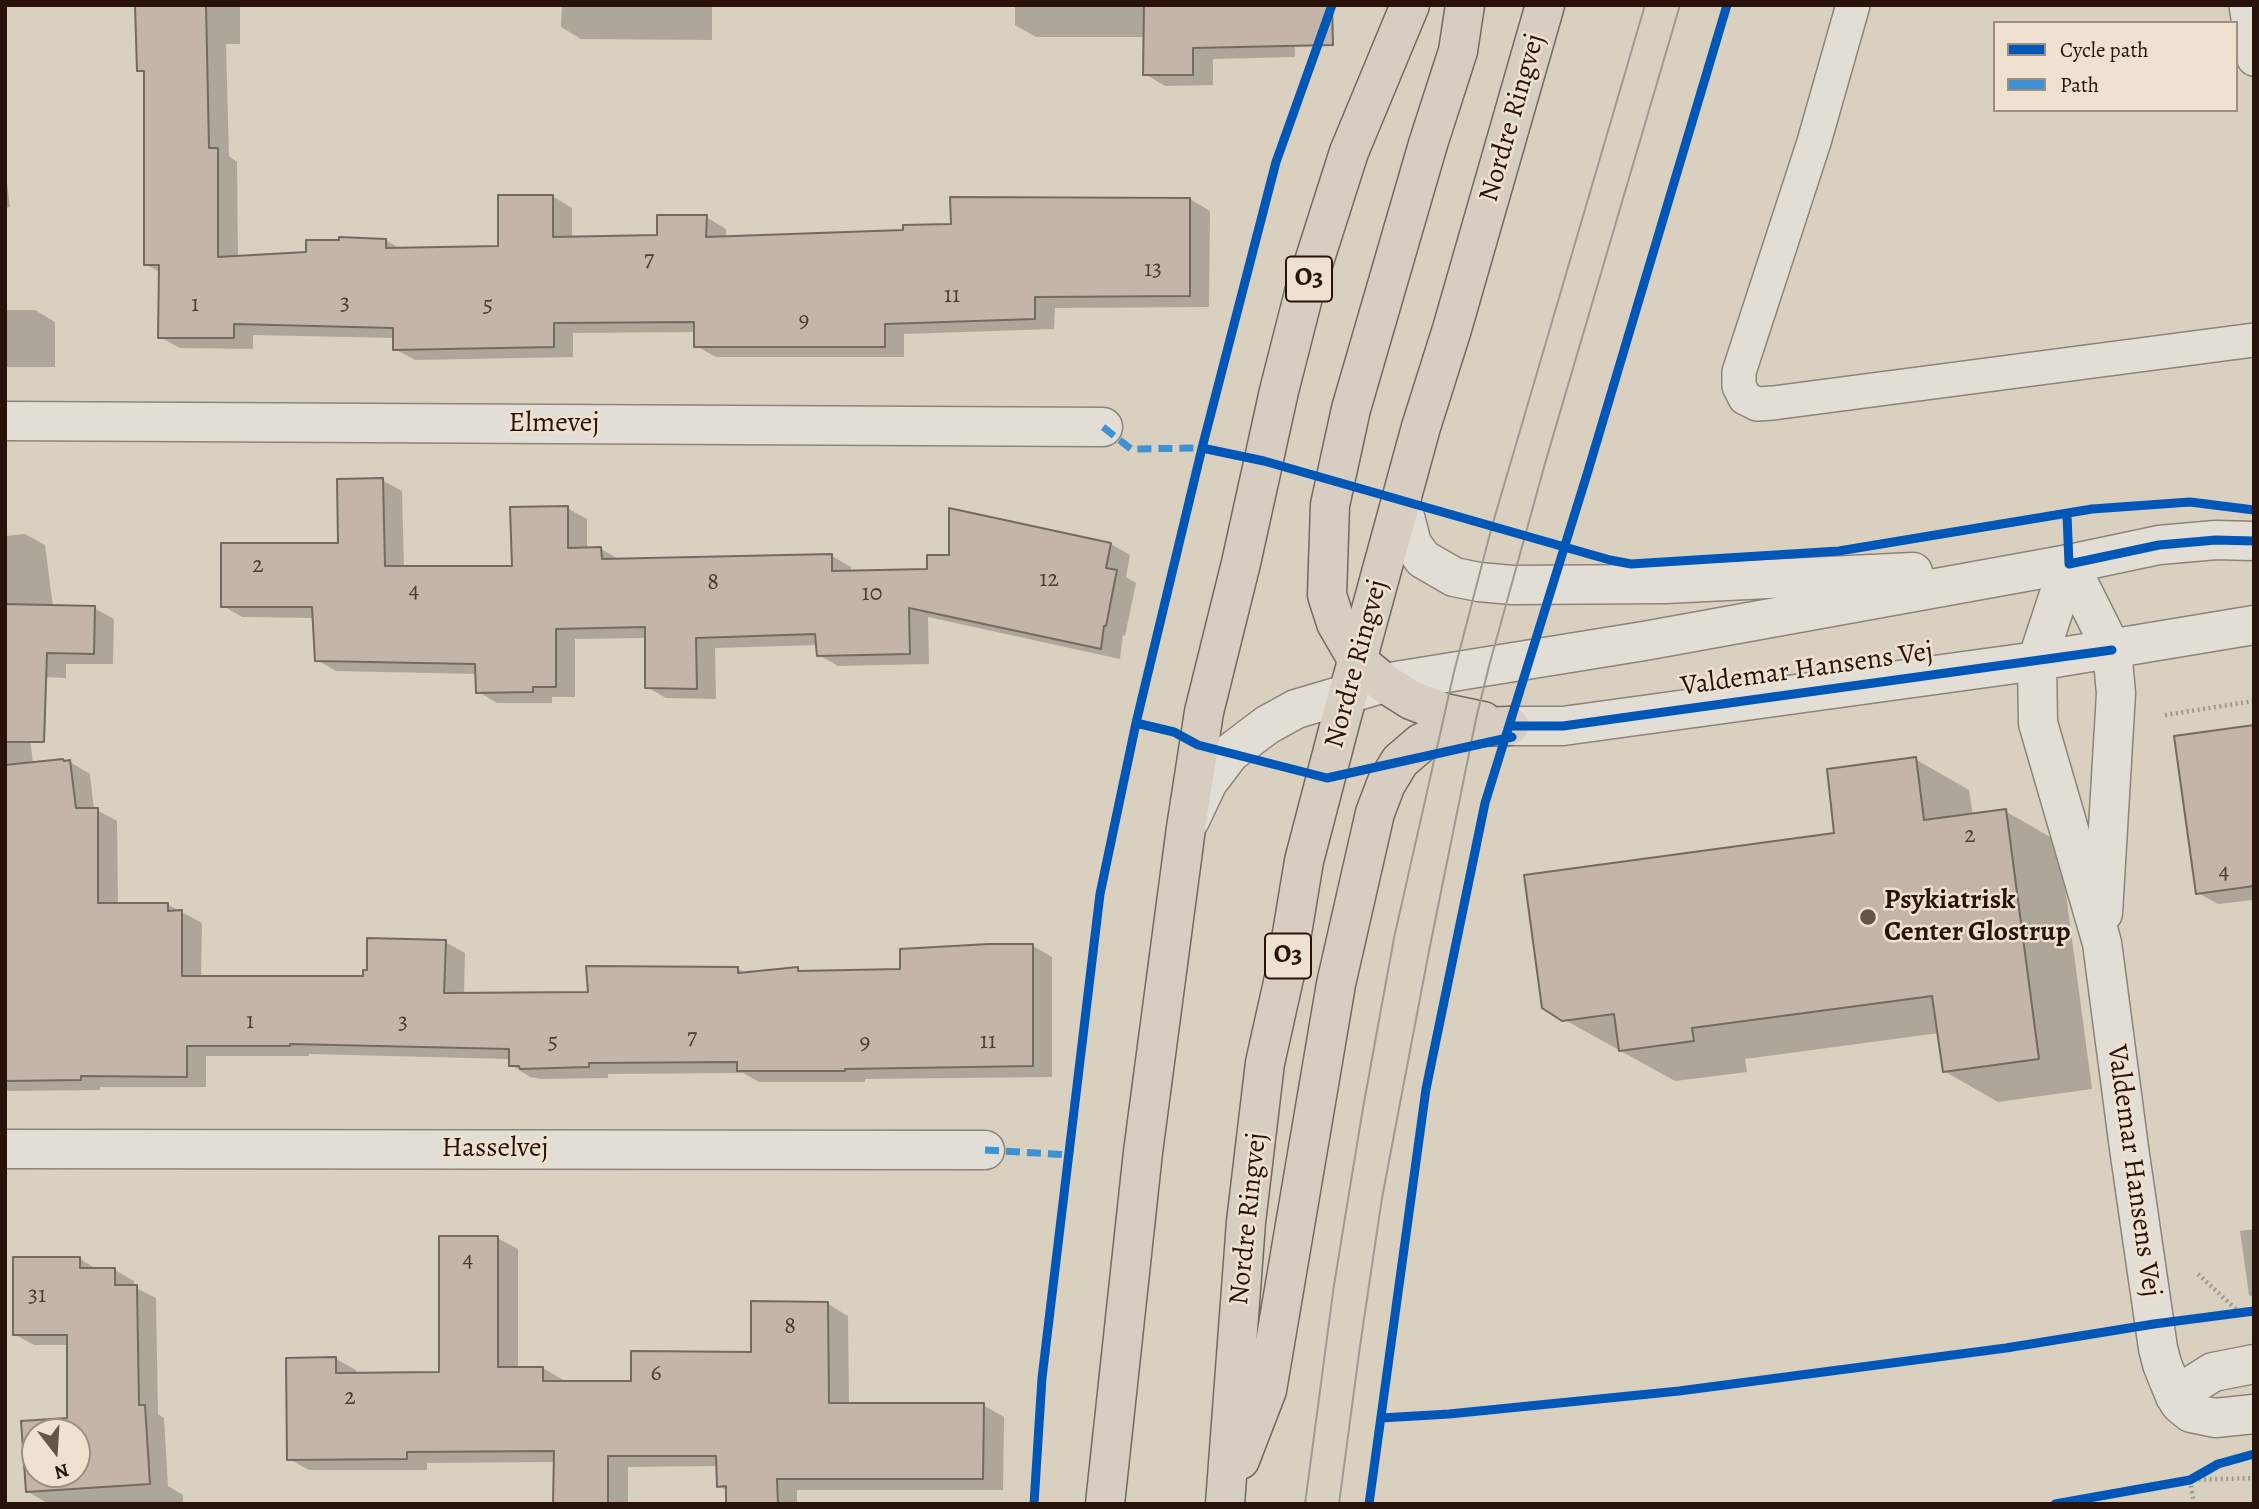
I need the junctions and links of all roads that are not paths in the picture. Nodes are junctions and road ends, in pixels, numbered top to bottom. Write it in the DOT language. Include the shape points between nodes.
graph roads {
  1 [pos="1410,5"];
  2 [pos="1465,5"];
  3 [pos="1545,5"];
  4 [pos="1853,5"];
  5 [pos="2246,5"];
  6 [pos="2254,59"];
  7 [pos="2254,340"];
  8 [pos="5,421"];
  9 [pos="1102,427"];
  10 [pos="1401,501"];
  11 [pos="2254,541"];
  12 [pos="2069,564"];
  13 [pos="2254,625"];
  14 [pos="2112,650"];
  15 [pos="2037,661"];
  16 [pos="1364,679"];
  17 [pos="1509,726"];
  18 [pos="1186,828"];
  19 [pos="2102,943"];
  20 [pos="5,1149"];
  21 [pos="985,1150"];
  22 [pos="2251,1365"];
  23 [pos="2175,1396"];
  24 [pos="2254,1414"];
  25 [pos="1225,1501"];
  26 [pos="1105,1504"];
  1 -- 18 [label="main road, O3" via="1349,152 1304,293 1204,712"];
  2 -- 16 [label="main road" via="1458,51 1351,409 1330,505 1327,594 1336,624"];
  3 -- 10 [label="main road, Nordre Ringvej / O3"];
  4 -- 7 [label="lane" via="1739,372 1745,398 1757,404 1773,403"];
  5 -- 6 [label="lane"];
  8 -- 9 [label="street, Elmevej"];
  10 -- 12 [label="street, Valdemar Hansens Vej" via="1412,544 1423,559 1454,578 1512,585 1664,584"];
  10 -- 16 [label="main road, Nordre Ringvej / O3"];
  11 -- 12 [label="street, Valdemar Hansens Vej" via="2159,545"];
  12 -- 14 [label="street, Valdemar Hansens Vej"];
  12 -- 15 [label="street, Valdemar Hansens Vej"];
  12 -- 16 [label="street, Valdemar Hansens Vej" via="1644,641"];
  13 -- 14 [label="street, Valdemar Hansens Vej"];
  14 -- 15 [label="street, Valdemar Hansens Vej"];
  14 -- 19 [label="street, Valdemar Hansens Vej" via="2116,693"];
  15 -- 17 [label="street, Valdemar Hansens Vej" via="1563,726"];
  15 -- 19 [label="street, Valdemar Hansens Vej" via="2038,723"];
  16 -- 17 [label="main road" via="1445,713"];
  16 -- 18 [label="street, Valdemar Hansens Vej" via="1267,725 1230,753 1208,782"];
  16 -- 25 [label="main road, Nordre Ringvej / O3" via="1304,861 1265,1063 1246,1222"];
  17 -- 25 [label="main road" via="1441,733 1420,743 1400,761 1379,803 1336,984 1267,1390"];
  18 -- 26 [label="main road, O3" via="1143,1152"];
  19 -- 23 [label="street, Valdemar Hansens Vej" via="2156,1336"];
  20 -- 21 [label="street, Hasselvej"];
  22 -- 23 [label="street" via="2213,1372"];
  23 -- 24 [label="street" via="2191,1413 2202,1417"];
}
